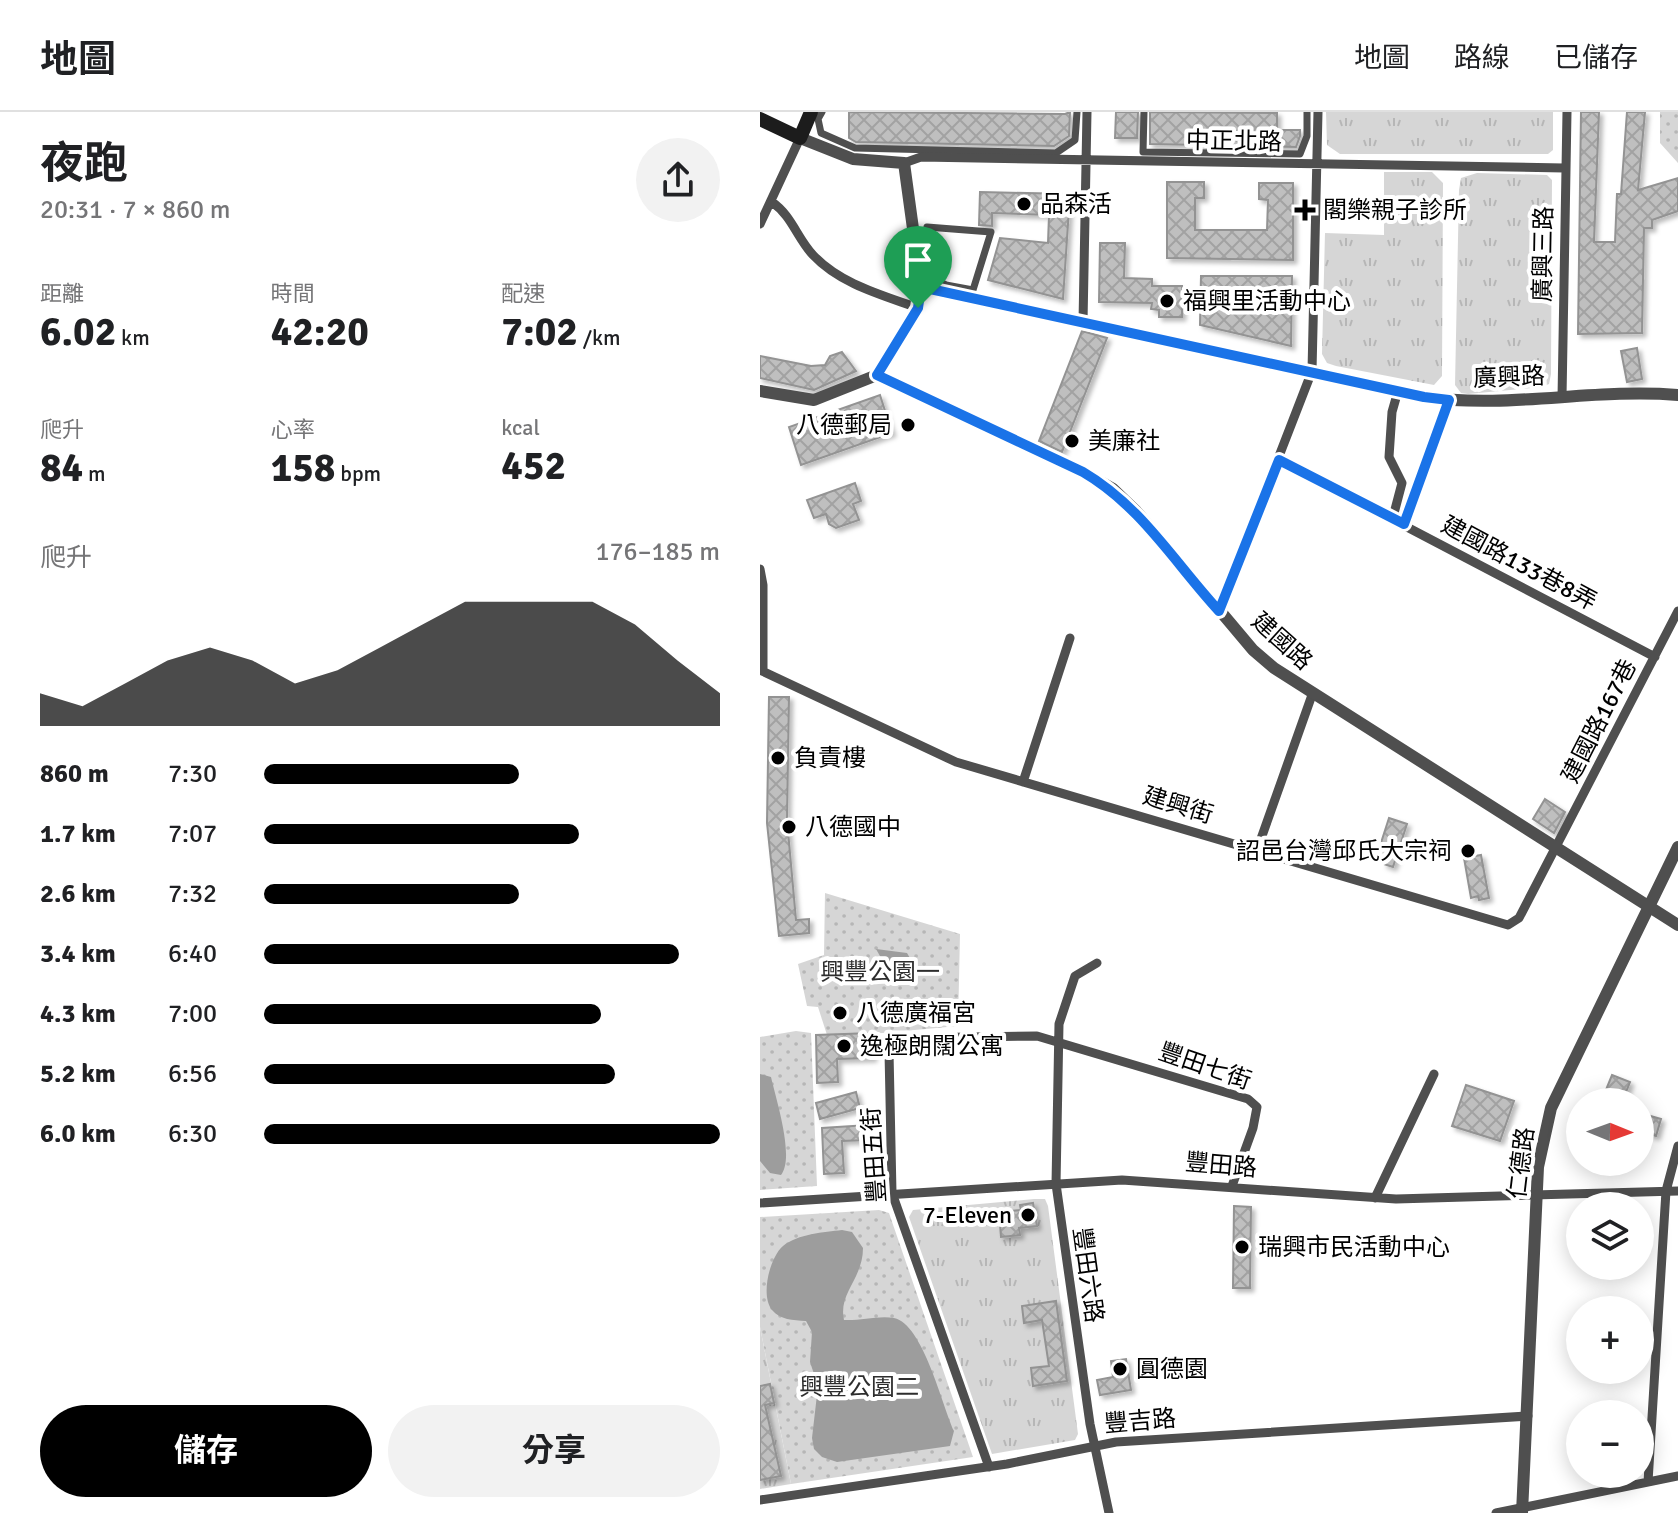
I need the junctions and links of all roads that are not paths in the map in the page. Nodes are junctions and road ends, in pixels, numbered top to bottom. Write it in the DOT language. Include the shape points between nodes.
graph roads {
  1 [pos="811,112"];
  2 [pos="822,112"];
  3 [pos="1077,112"];
  4 [pos="1087,112"];
  5 [pos="1144,112"];
  6 [pos="1307,112"];
  7 [pos="1318,112"];
  8 [pos="1567,112"];
  9 [pos="760,119"];
  10 [pos="800,138"];
  11 [pos="1086,158"];
  12 [pos="904,163"];
  13 [pos="1317,163"];
  14 [pos="1564,168"];
  15 [pos="772,202"];
  16 [pos="760,224"];
  17 [pos="991,232"];
  18 [pos="921,287"];
  19 [pos="918,308"];
  20 [pos="1083,322"];
  21 [pos="1312,371"];
  22 [pos="877,375"];
  23 [pos="760,391"];
  24 [pos="1398,391"];
  25 [pos="1678,395"];
  26 [pos="1562,398"];
  27 [pos="1449,400"];
  28 [pos="1279,460"];
  29 [pos="1393,517"];
  30 [pos="1404,524"];
  31 [pos="760,569"];
  32 [pos="1219,611"];
  33 [pos="1678,611"];
  34 [pos="1070,638"];
  35 [pos="1655,657"];
  36 [pos="762,670"];
  37 [pos="1312,695"];
  38 [pos="1023,782"];
  39 [pos="1678,847"];
  40 [pos="1555,849"];
  41 [pos="1257,850"];
  42 [pos="1647,906"];
  43 [pos="1678,925"];
  44 [pos="1097,963"];
  45 [pos="1060,1040"];
  46 [pos="1434,1074"];
  47 [pos="1678,1146"];
  48 [pos="1056,1184"];
  49 [pos="1232,1186"];
  50 [pos="1666,1191"];
  51 [pos="1678,1191"];
  52 [pos="892,1193"];
  53 [pos="1538,1195"];
  54 [pos="1375,1198"];
  55 [pos="760,1203"];
  56 [pos="1653,1400"];
  57 [pos="1528,1416"];
  58 [pos="1095,1445"];
  59 [pos="989,1467"];
  60 [pos="1678,1476"];
  61 [pos="1654,1481"];
  62 [pos="1621,1488"];
  63 [pos="760,1500"];
  64 [pos="1522,1510"];
  65 [pos="1109,1513"];
  66 [pos="1496,1513"];
  1 -- 10 [label="main road"];
  2 -- 3 [label="street" via="821,133 855,148 1056,153 1075,140"];
  4 -- 11 [label="street"];
  5 -- 6 [label="street" via="1143,152 1300,154"];
  7 -- 13 [label="street"];
  8 -- 14 [label="street, 廣興三路"];
  9 -- 10 [label="main road"];
  10 -- 12 [label="street" via="853,159"];
  10 -- 15 [label="street"];
  11 -- 12 [label="street, 中正北路" via="921,157"];
  11 -- 13 [label="street, 中正北路"];
  11 -- 20 [label="street"];
  12 -- 18 [label="street"];
  13 -- 14 [label="street, 中正北路"];
  13 -- 21 [label="street"];
  14 -- 26 [label="street, 廣興三路"];
  15 -- 16 [label="street"];
  15 -- 19 [label="street" via="827,267 852,283"];
  17 -- 17 [label="street" via="973,290 932,278 927,227"];
  18 -- 19 [label="street"];
  18 -- 20 [label="street, 廣興路"];
  19 -- 22 [label="street"];
  20 -- 21 [label="street, 廣興路"];
  21 -- 24 [label="street, 廣興路"];
  21 -- 28 [label="street"];
  22 -- 23 [label="street" via="814,400"];
  22 -- 32 [label="street, 建國路" via="1113,489"];
  24 -- 27 [label="street, 廣興路"];
  24 -- 29 [label="street" via="1389,457 1402,483"];
  25 -- 26 [label="street, 廣興路"];
  26 -- 27 [label="street, 廣興路"];
  27 -- 30 [label="street"];
  28 -- 29 [label="street, 建國路133巷8弄"];
  28 -- 32 [label="street"];
  29 -- 30 [label="street, 建國路133巷8弄"];
  30 -- 35 [label="street, 建國路133巷8弄"];
  31 -- 36 [label="street"];
  32 -- 37 [label="street, 建國路" via="1253,650"];
  33 -- 35 [label="street, 建國路167巷"];
  34 -- 38 [label="street"];
  35 -- 40 [label="street, 建國路167巷"];
  36 -- 38 [label="street, 建興街" via="944,757"];
  37 -- 40 [label="street, 建國路"];
  37 -- 41 [label="street"];
  38 -- 41 [label="street, 建興街"];
  39 -- 42 [label="street, 仁德路"];
  40 -- 41 [label="street, 建興街" via="1519,918 1508,925"];
  40 -- 42 [label="street, 建國路"];
  42 -- 43 [label="street, 建國路"];
  42 -- 53 [label="street, 仁德路" via="1551,1108 1538,1167"];
  44 -- 45 [label="street, 豐田六路" via="1075,976 1059,1024"];
  45 -- 48 [label="street, 豐田六路"];
  45 -- 49 [label="street, 豐田七街" via="1253,1102 1253,1128"];
  45 -- 52 [label="street, 豐田五街" via="905,1038 893,1043"];
  46 -- 54 [label="street"];
  47 -- 50 [label="street"];
  48 -- 49 [label="street, 豐田路" via="1159,1180"];
  48 -- 52 [label="street, 豐田路"];
  48 -- 58 [label="street, 豐田六路"];
  49 -- 54 [label="street, 豐田路"];
  50 -- 51 [label="street, 豐田路"];
  50 -- 53 [label="street, 豐田路"];
  50 -- 56 [label="street"];
  52 -- 55 [label="street, 豐田路"];
  52 -- 59 [label="street, 豐田五街"];
  53 -- 54 [label="street, 豐田路"];
  53 -- 57 [label="street, 仁德路"];
  57 -- 58 [label="street, 豐吉路"];
  57 -- 64 [label="street, 仁德路"];
  58 -- 59 [label="street, 豐吉路"];
  58 -- 65 [label="street, 豐田六路"];
  59 -- 63 [label="street, 豐吉路"];
  60 -- 61 [label="street"];
  62 -- 64 [label="street"];
  64 -- 66 [label="street"];
}
